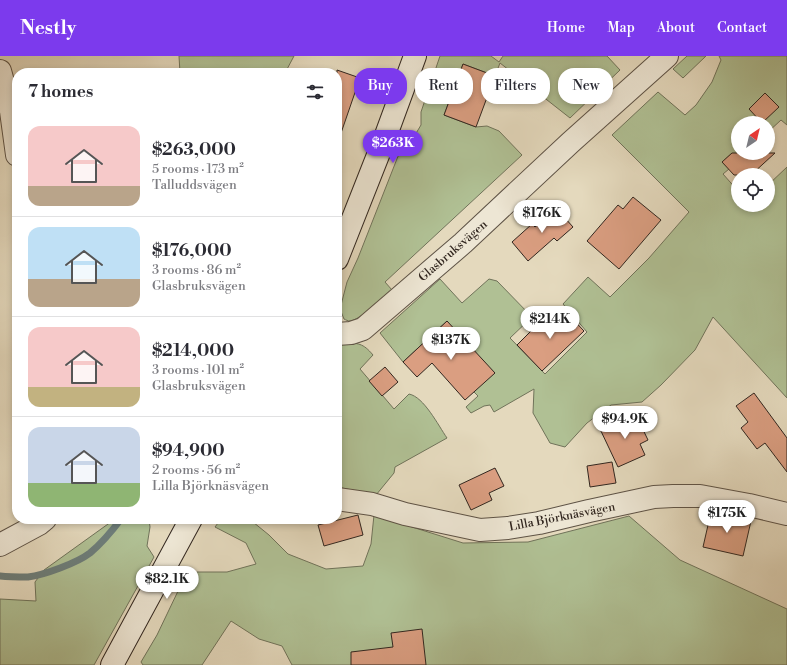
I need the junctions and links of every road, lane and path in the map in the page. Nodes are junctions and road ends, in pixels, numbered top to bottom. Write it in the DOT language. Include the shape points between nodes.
graph roads {
  1 [pos="414,56"];
  2 [pos="667,56"];
  3 [pos="0,71"];
  4 [pos="12,118"];
  5 [pos="342,246"];
  6 [pos="342,334"];
  7 [pos="342,500"];
  8 [pos="787,514"];
  9 [pos="39,524"];
  10 [pos="188,524"];
  11 [pos="0,545"];
  12 [pos="112,665"];
  1 -- 5 [label="street"];
  2 -- 6 [label="street, Glasbruksvägen" via="463,243 363,329"];
  3 -- 4 [label="street"];
  7 -- 8 [label="street, Lilla Björknäsvägen" via="372,504 480,530 539,523 650,498 673,496 700,496"];
  9 -- 11 [label="street"];
  10 -- 12 [label="street"];
}
